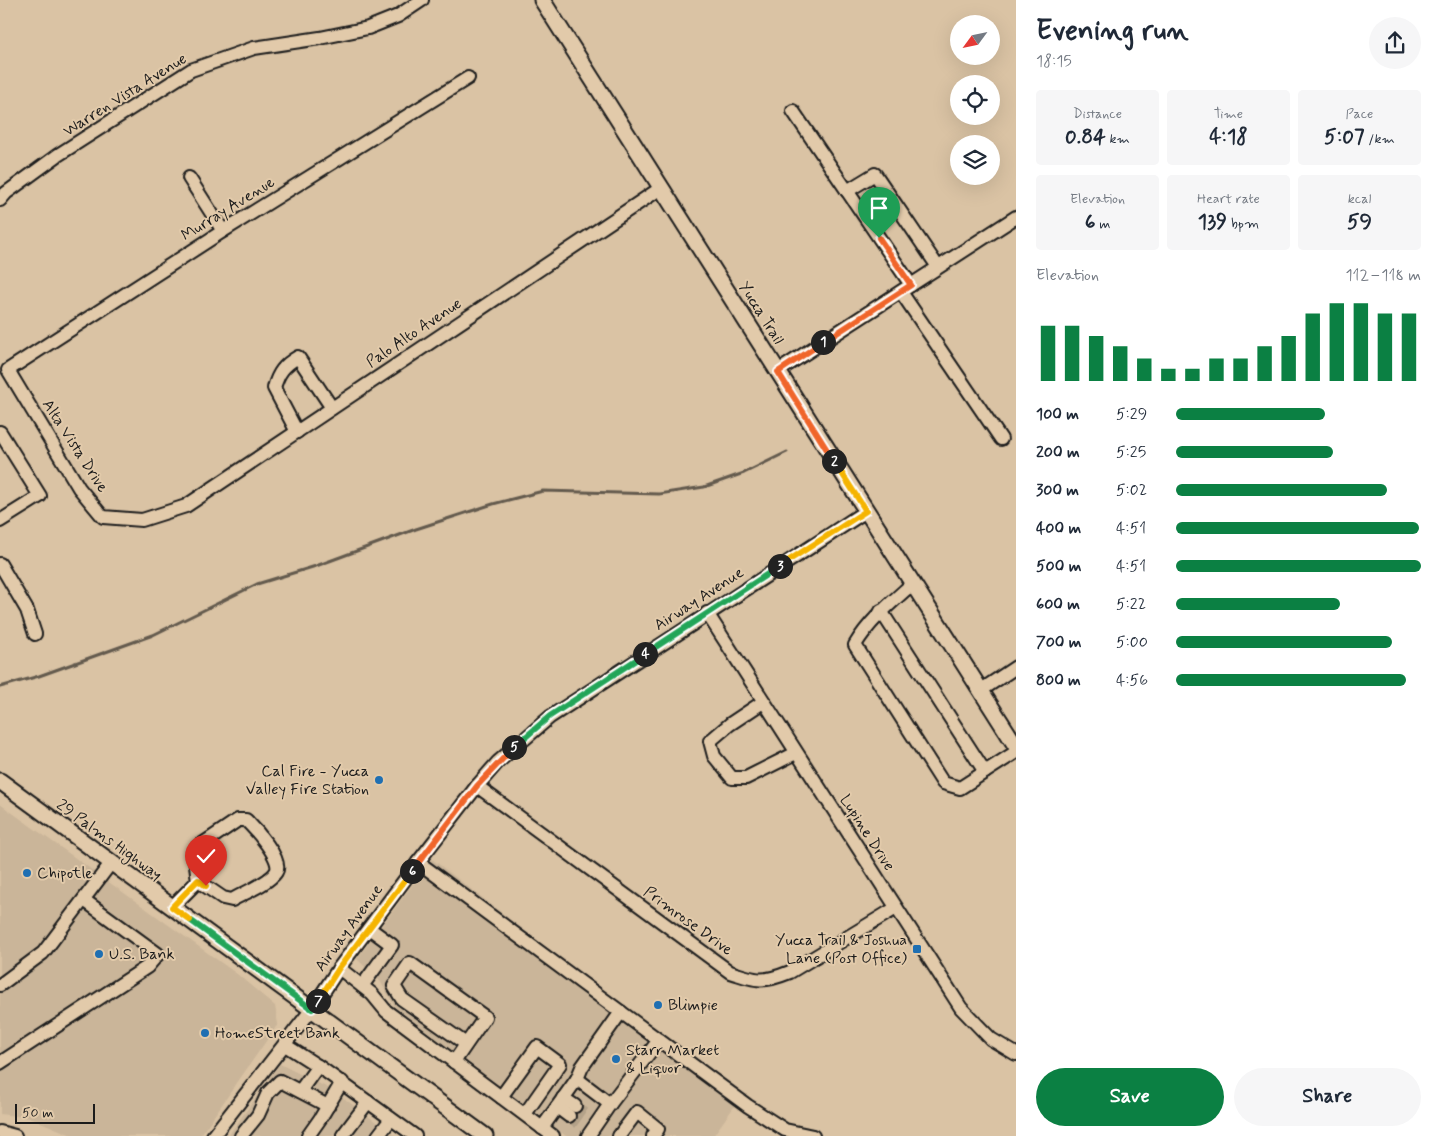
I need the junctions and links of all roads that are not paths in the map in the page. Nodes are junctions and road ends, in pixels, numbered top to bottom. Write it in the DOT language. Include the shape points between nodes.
graph roads {
  1 [pos="422,0"];
  2 [pos="542,0"];
  3 [pos="468,78"];
  4 [pos="793,111"];
  5 [pos="189,178"];
  6 [pos="661,188"];
  7 [pos="847,191"];
  8 [pos="0,200"];
  9 [pos="1016,217"];
  10 [pos="223,231"];
  11 [pos="938,267"];
  12 [pos="906,288"];
  13 [pos="8,370"];
  14 [pos="778,372"];
  15 [pos="332,408"];
  16 [pos="0,432"];
  17 [pos="297,432"];
  18 [pos="1001,440"];
  19 [pos="186,506"];
  20 [pos="866,511"];
  21 [pos="0,521"];
  22 [pos="0,564"];
  23 [pos="912,584"];
  24 [pos="881,612"];
  25 [pos="706,613"];
  26 [pos="35,634"];
  27 [pos="1016,667"];
  28 [pos="980,691"];
  29 [pos="763,702"];
  30 [pos="1016,746"];
  31 [pos="1016,752"];
  32 [pos="796,753"];
  33 [pos="985,772"];
  34 [pos="1,782"];
  35 [pos="477,786"];
  36 [pos="418,862"];
  37 [pos="111,863"];
  38 [pos="198,880"];
  39 [pos="84,900"];
  40 [pos="172,907"];
  41 [pos="896,908"];
  42 [pos="369,928"];
  43 [pos="339,968"];
  44 [pos="0,985"];
  45 [pos="362,986"];
  46 [pos="398,993"];
  47 [pos="379,1003"];
  48 [pos="312,1009"];
  49 [pos="621,1012"];
  50 [pos="442,1027"];
  51 [pos="659,1040"];
  52 [pos="430,1044"];
  53 [pos="466,1044"];
  54 [pos="284,1045"];
  55 [pos="1016,1054"];
  56 [pos="454,1062"];
  57 [pos="0,1063"];
  58 [pos="318,1066"];
  59 [pos="577,1079"];
  60 [pos="342,1082"];
  61 [pos="300,1091"];
  62 [pos="501,1097"];
  63 [pos="241,1101"];
  64 [pos="368,1102"];
  65 [pos="560,1102"];
  66 [pos="610,1104"];
  67 [pos="328,1106"];
  68 [pos="572,1111"];
  69 [pos="525,1114"];
  70 [pos="258,1115"];
  71 [pos="391,1118"];
  72 [pos="590,1127"];
  73 [pos="542,1128"];
  74 [pos="0,1132"];
  75 [pos="220,1134"];
  76 [pos="343,1135"];
  77 [pos="14,1136"];
  78 [pos="241,1136"];
  79 [pos="308,1136"];
  80 [pos="378,1136"];
  81 [pos="415,1136"];
  82 [pos="485,1136"];
  83 [pos="553,1136"];
  84 [pos="619,1136"];
  85 [pos="653,1136"];
  86 [pos="814,1136"];
  1 -- 8 [label="street, Warren Vista Avenue" via="398,16 368,28 254,48 191,70 58,155"];
  2 -- 6 [label="main road, Yucca Trail"];
  3 -- 10 [label="street, Murray Avenue"];
  4 -- 7 [label="street"];
  5 -- 10 [label="street"];
  6 -- 14 [label="main road, Yucca Trail"];
  6 -- 15 [label="street, Palo Alto Avenue"];
  7 -- 11 [label="street" via="876,174"];
  7 -- 12 [label="street"];
  9 -- 11 [label="street"];
  10 -- 13 [label="street, Murray Avenue"];
  11 -- 12 [label="street"];
  12 -- 14 [label="street"];
  12 -- 18 [label="street"];
  13 -- 19 [label="street, Alta Vista Drive" via="79,488 103,517 142,520"];
  14 -- 20 [label="main road, Yucca Trail"];
  15 -- 17 [label="street, Palo Alto Avenue"];
  15 -- 17 [label="street" via="298,357 290,361 280,371 274,388"];
  16 -- 21 [label="street" via="40,496"];
  17 -- 19 [label="street, Palo Alto Avenue"];
  20 -- 23 [label="main road, Yucca Trail"];
  20 -- 25 [label="street, Airway Avenue"];
  22 -- 26 [label="street" via="27,610"];
  23 -- 24 [label="street"];
  23 -- 28 [label="main road, Yucca Trail"];
  24 -- 33 [label="street"];
  24 -- 33 [label="street" via="855,645 942,782 960,788"];
  25 -- 29 [label="street, Lupine Drive"];
  25 -- 35 [label="street, Airway Avenue" via="550,716 498,762"];
  27 -- 28 [label="street"];
  28 -- 30 [label="main road, Yucca Trail"];
  29 -- 32 [label="street, Lupine Drive"];
  29 -- 32 [label="street" via="710,742 714,756 732,778 746,778"];
  31 -- 33 [label="street"];
  32 -- 41 [label="street, Lupine Drive"];
  34 -- 37 [label="main road, 29 Palms Highway"];
  35 -- 36 [label="street, Airway Avenue"];
  35 -- 41 [label="street, Primrose Drive" via="730,972 755,980 773,979 790,972"];
  36 -- 42 [label="street, Airway Avenue"];
  36 -- 49 [label="street"];
  37 -- 39 [label="street"];
  37 -- 40 [label="main road, 29 Palms Highway"];
  38 -- 38 [label="street" via="195,857 198,847 238,820 246,820 256,830 278,865 277,872 267,880 232,900 223,898"];
  38 -- 40 [label="street"];
  39 -- 44 [label="street" via="43,953"];
  39 -- 57 [label="street" via="158,954 147,967"];
  40 -- 48 [label="main road, 29 Palms Highway"];
  41 -- 55 [label="street, Lupine Drive" via="960,1008 991,1040"];
  42 -- 43 [label="street, Airway Avenue"];
  42 -- 45 [label="street" via="392,945"];
  43 -- 45 [label="street"];
  43 -- 48 [label="street, Airway Avenue"];
  45 -- 47 [label="street"];
  46 -- 47 [label="street"];
  46 -- 50 [label="street"];
  46 -- 53 [label="street" via="394,986 410,963 485,1017"];
  47 -- 52 [label="street"];
  48 -- 54 [label="street, Airway Avenue"];
  48 -- 82 [label="main road, 29 Palms Highway"];
  49 -- 51 [label="street"];
  49 -- 59 [label="street"];
  50 -- 52 [label="street"];
  50 -- 53 [label="street"];
  51 -- 66 [label="street"];
  51 -- 86 [label="street" via="785,1130"];
  52 -- 56 [label="street"];
  53 -- 56 [label="street"];
  54 -- 58 [label="street"];
  54 -- 63 [label="street, Airway Avenue"];
  56 -- 62 [label="street"];
  58 -- 60 [label="street"];
  58 -- 61 [label="street"];
  59 -- 65 [label="street"];
  59 -- 66 [label="street"];
  60 -- 64 [label="street"];
  60 -- 67 [label="street"];
  61 -- 67 [label="street"];
  61 -- 70 [label="street" via="280,1081 268,1093"];
  62 -- 69 [label="street"];
  62 -- 69 [label="street" via="537,1047 560,1064"];
  63 -- 70 [label="street"];
  63 -- 75 [label="street, Airway Avenue"];
  64 -- 71 [label="street"];
  64 -- 76 [label="street"];
  65 -- 68 [label="street"];
  65 -- 73 [label="street"];
  66 -- 72 [label="street"];
  67 -- 79 [label="street"];
  69 -- 73 [label="street"];
  70 -- 78 [label="street"];
  71 -- 80 [label="street"];
  71 -- 81 [label="street"];
  73 -- 83 [label="street"];
  74 -- 77 [label="street"];
  84 -- 85 [label="street" via="637,1112 658,1129"];
}
